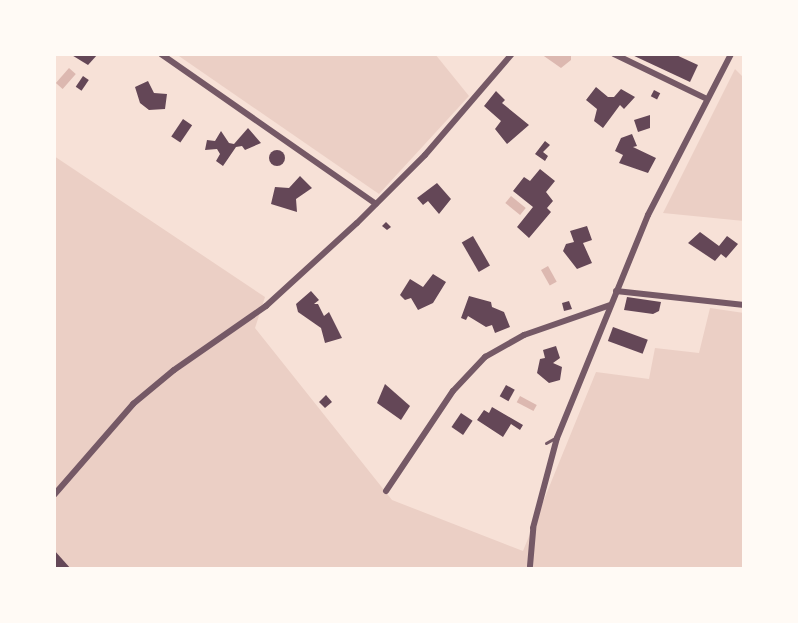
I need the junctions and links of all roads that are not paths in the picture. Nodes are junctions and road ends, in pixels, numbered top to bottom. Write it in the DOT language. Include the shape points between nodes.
graph roads {
  1 [pos="161,54"];
  2 [pos="512,54"];
  3 [pos="614,54"];
  4 [pos="731,54"];
  5 [pos="707,99"];
  6 [pos="376,204"];
  7 [pos="616,291"];
  8 [pos="610,305"];
  9 [pos="744,305"];
  10 [pos="557,438"];
  11 [pos="546,443"];
  12 [pos="386,491"];
  13 [pos="54,495"];
  14 [pos="530,566"];
  1 -- 6 [label="street"];
  2 -- 6 [label="street" via="425,155"];
  3 -- 5 [label="street"];
  4 -- 5 [label="street"];
  5 -- 7 [label="street" via="648,215"];
  6 -- 13 [label="street" via="266,306 174,370 133,404"];
  7 -- 8 [label="street"];
  7 -- 9 [label="street"];
  8 -- 10 [label="street"];
  8 -- 12 [label="street" via="524,335 485,357 453,391"];
  10 -- 11 [label="lane"];
  10 -- 14 [label="street" via="533,528"];
}
